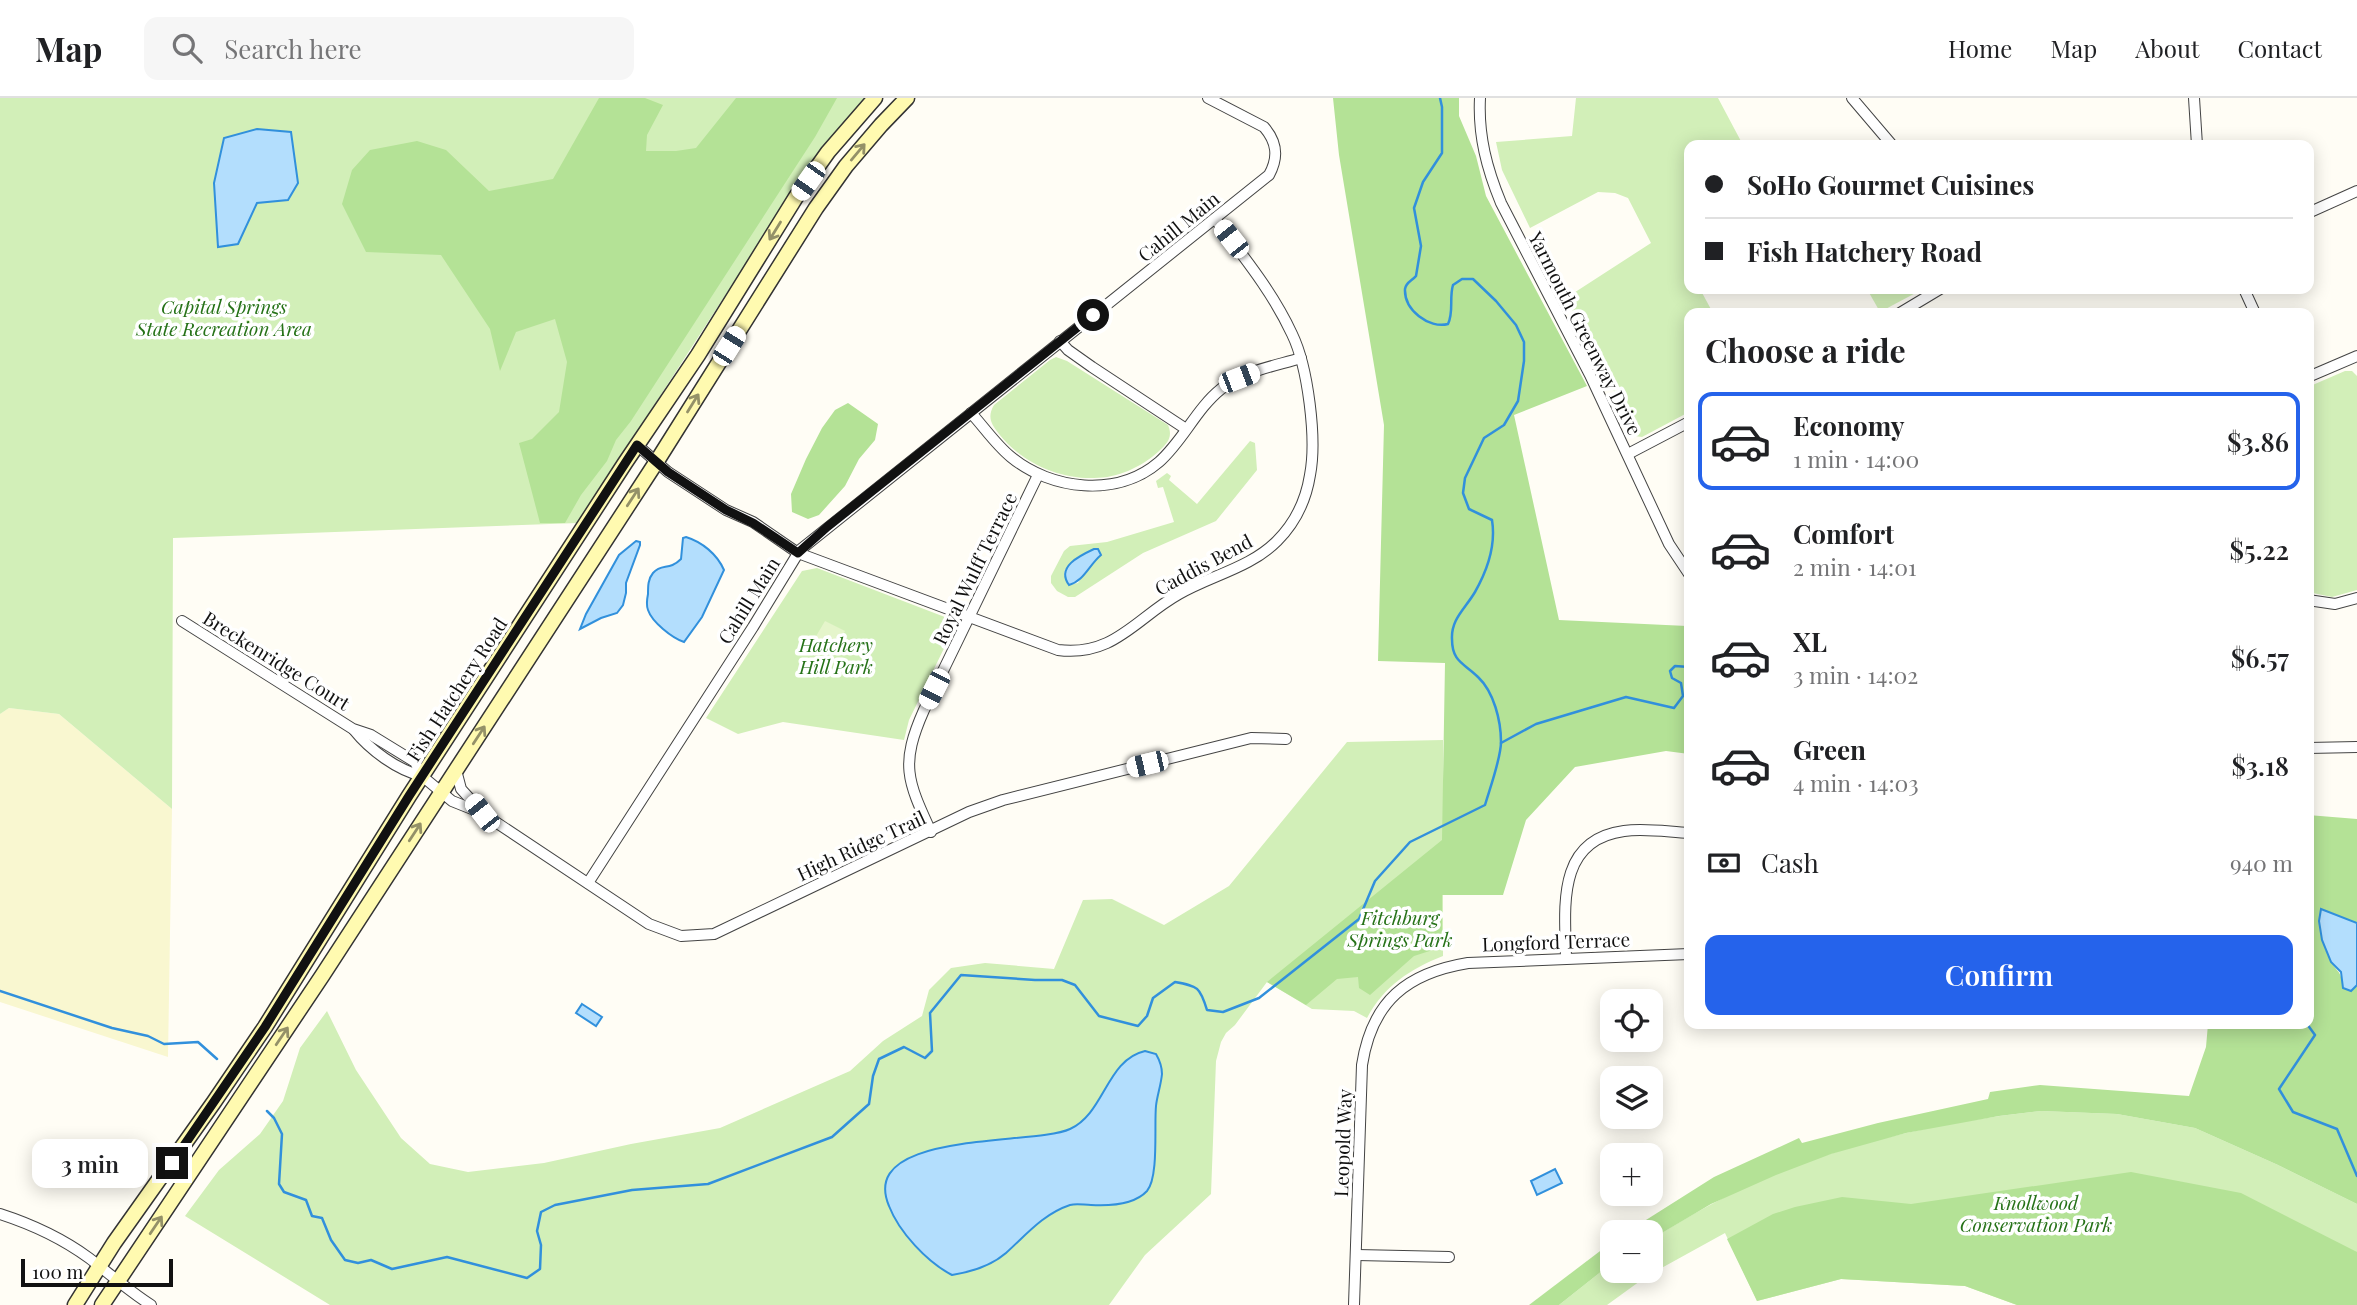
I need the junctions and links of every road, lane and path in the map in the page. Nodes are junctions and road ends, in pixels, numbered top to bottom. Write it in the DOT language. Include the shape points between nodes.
graph roads {
  1 [pos="875,98"];
  2 [pos="907,98"];
  3 [pos="1208,98"];
  4 [pos="1480,98"];
  5 [pos="1852,98"];
  6 [pos="2194,98"];
  7 [pos="1888,140"];
  8 [pos="2197,140"];
  9 [pos="2357,191"];
  10 [pos="2314,210"];
  11 [pos="1215,219"];
  12 [pos="1932,294"];
  13 [pos="1911,308"];
  14 [pos="1060,341"];
  15 [pos="2357,357"];
  16 [pos="1301,358"];
  17 [pos="2314,375"];
  18 [pos="971,413"];
  19 [pos="1684,425"];
  20 [pos="1186,429"];
  21 [pos="637,445"];
  22 [pos="1628,454"];
  23 [pos="657,461"];
  24 [pos="1038,475"];
  25 [pos="798,553"];
  26 [pos="1684,567"];
  27 [pos="2357,598"];
  28 [pos="2314,601"];
  29 [pos="971,617"];
  30 [pos="182,621"];
  31 [pos="1286,739"];
  32 [pos="2357,747"];
  33 [pos="2314,748"];
  34 [pos="456,770"];
  35 [pos="422,776"];
  36 [pos="441,792"];
  37 [pos="482,813"];
  38 [pos="931,832"];
  39 [pos="1684,833"];
  40 [pos="588,883"];
  41 [pos="1684,954"];
  42 [pos="1566,958"];
  43 [pos="1370,1034"];
  44 [pos="0,1214"];
  45 [pos="1357,1255"];
  46 [pos="1449,1257"];
  47 [pos="109,1275"];
  48 [pos="75,1305"];
  49 [pos="102,1305"];
  50 [pos="151,1305"];
  51 [pos="1354,1305"];
  1 -- 21 [label="main road, Fish Hatchery Road, one-way" via="796,197"];
  23 -- 2 [label="main road, Fish Hatchery Road, one-way" via="816,208 846,166"];
  3 -- 11 [label="street, Cahill Main" via="1264,127 1276,149 1269,175"];
  4 -- 22 [label="street, Yarmouth Greenway Drive" via="1483,151 1497,194"];
  5 -- 7 [label="street"];
  6 -- 8 [label="street"];
  9 -- 10 [label="street"];
  11 -- 14 [label="street, Cahill Main"];
  11 -- 16 [label="street, Caddis Bend" via="1259,275 1292,332"];
  12 -- 13 [label="street"];
  14 -- 18 [label="street, Cahill Main"];
  14 -- 20 [label="street"];
  15 -- 17 [label="street"];
  16 -- 20 [label="street" via="1223,387"];
  16 -- 29 [label="street, Caddis Bend" via="1310,410 1310,477 1294,520 1267,551 1170,599 1122,636 1091,650 1058,650"];
  18 -- 24 [label="street" via="1008,455"];
  18 -- 25 [label="street, Cahill Main"];
  19 -- 22 [label="street"];
  20 -- 24 [label="street" via="1159,463 1122,482 1086,486"];
  21 -- 23 [label="street, Caddis Bend"];
  21 -- 35 [label="main road, Fish Hatchery Road"];
  22 -- 26 [label="street, Yarmouth Greenway Drive"];
  23 -- 25 [label="street, Caddis Bend"];
  34 -- 23 [label="main road, Fish Hatchery Road, one-way"];
  24 -- 29 [label="street, Royal Wulff Terrace"];
  25 -- 29 [label="street, Caddis Bend"];
  25 -- 40 [label="street, Cahill Main"];
  27 -- 28 [label="street" via="2335,604"];
  29 -- 38 [label="street, Royal Wulff Terrace" via="910,746 912,792"];
  30 -- 35 [label="street, Breckenridge Court" via="353,729 415,762"];
  31 -- 38 [label="street, High Ridge Trail" via="1251,738 1076,781 969,812"];
  32 -- 33 [label="street"];
  34 -- 36 [label="main road, Fish Hatchery Road"];
  34 -- 37 [label="street, High Ridge Trail" via="460,789"];
  35 -- 36 [label="street, High Ridge Trail"];
  35 -- 47 [label="main road, Fish Hatchery Road"];
  36 -- 37 [label="street, High Ridge Trail"];
  47 -- 36 [label="main road, Fish Hatchery Road, one-way" via="322,976"];
  37 -- 40 [label="street, High Ridge Trail"];
  38 -- 40 [label="street, High Ridge Trail" via="707,936 681,936 660,929"];
  39 -- 42 [label="street" via="1622,831 1588,847 1576,861 1566,887"];
  41 -- 42 [label="street, Longford Terrace"];
  42 -- 43 [label="street, Longford Terrace" via="1468,963 1430,972 1389,1001"];
  43 -- 45 [label="street, Leopold Way" via="1362,1076"];
  44 -- 47 [label="street" via="64,1243"];
  45 -- 46 [label="street"];
  45 -- 51 [label="street, Leopold Way"];
  47 -- 48 [label="main road, Fish Hatchery Road"];
  47 -- 49 [label="main road, Fish Hatchery Road"];
  47 -- 50 [label="street"];
}
